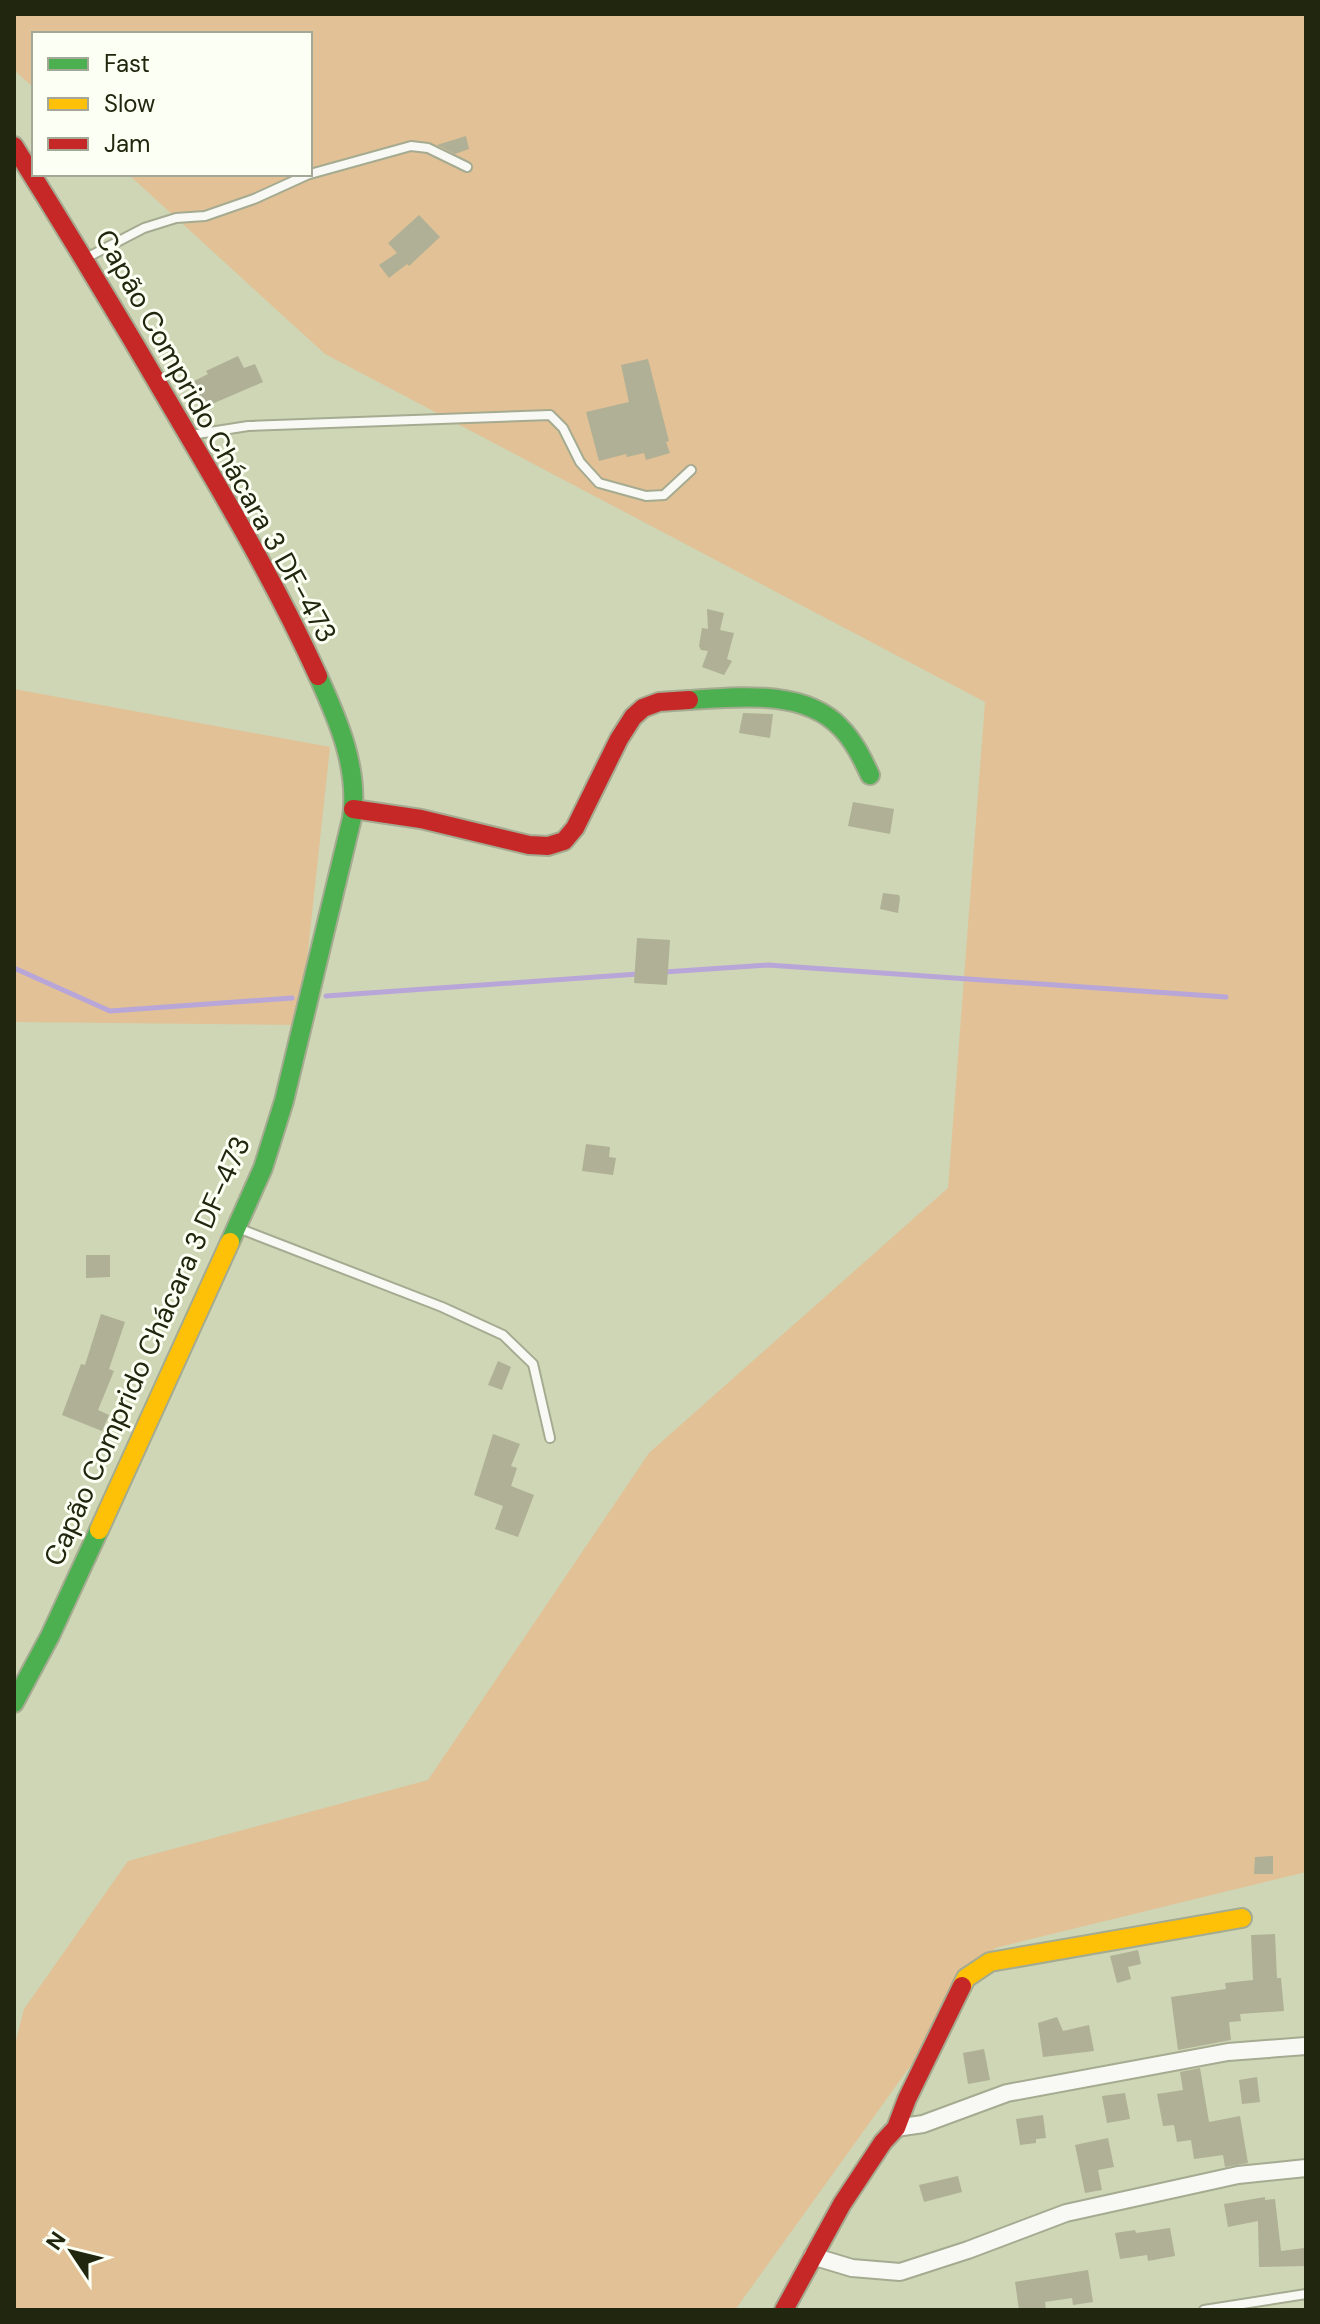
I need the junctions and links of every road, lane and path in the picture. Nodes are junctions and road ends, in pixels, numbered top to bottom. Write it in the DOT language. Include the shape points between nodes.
graph roads {
  1 [pos="14,146"];
  2 [pos="467,167"];
  3 [pos="312,173"];
  4 [pos="32,175"];
  5 [pos="33,176"];
  6 [pos="306,176"];
  7 [pos="85,259"];
  8 [pos="187,436"];
  9 [pos="691,470"];
  10 [pos="870,775"];
  11 [pos="353,809"];
  12 [pos="238,1228"];
  13 [pos="550,1438"];
  14 [pos="14,1703"];
  15 [pos="1242,1918"];
  16 [pos="1306,2046"];
  17 [pos="896,2128"];
  18 [pos="1306,2168"];
  19 [pos="812,2256"];
  20 [pos="1306,2294"];
  21 [pos="784,2310"];
  22 [pos="1204,2310"];
  1 -- 4 [label="street, Capão Comprido Chácara 3 DF-473"];
  2 -- 3 [label="lane" via="428,148 411,146"];
  5 -- 7 [label="street, Capão Comprido Chácara 3 DF-473"];
  6 -- 7 [label="lane" via="205,216 144,228"];
  7 -- 8 [label="street, Capão Comprido Chácara 3 DF-473"];
  8 -- 9 [label="lane" via="248,426 550,415 599,483 646,496 664,495"];
  8 -- 11 [label="street, Capão Comprido Chácara 3 DF-473" via="292,619 339,722 352,773"];
  10 -- 11 [label="street" via="839,725 793,701 659,702 633,717 564,841 529,845"];
  11 -- 12 [label="street, Capão Comprido Chácara 3 DF-473" via="284,1101"];
  12 -- 13 [label="lane" via="503,1335 533,1364"];
  12 -- 14 [label="street, Capão Comprido Chácara 3 DF-473"];
  15 -- 17 [label="street" via="1008,1958 975,1971 966,1978"];
  16 -- 17 [label="street" via="1228,2052 1007,2093 923,2124"];
  17 -- 19 [label="street"];
  18 -- 19 [label="street" via="1238,2175 1066,2213 900,2272 852,2268"];
  19 -- 21 [label="street"];
  20 -- 22 [label="lane"];
}
